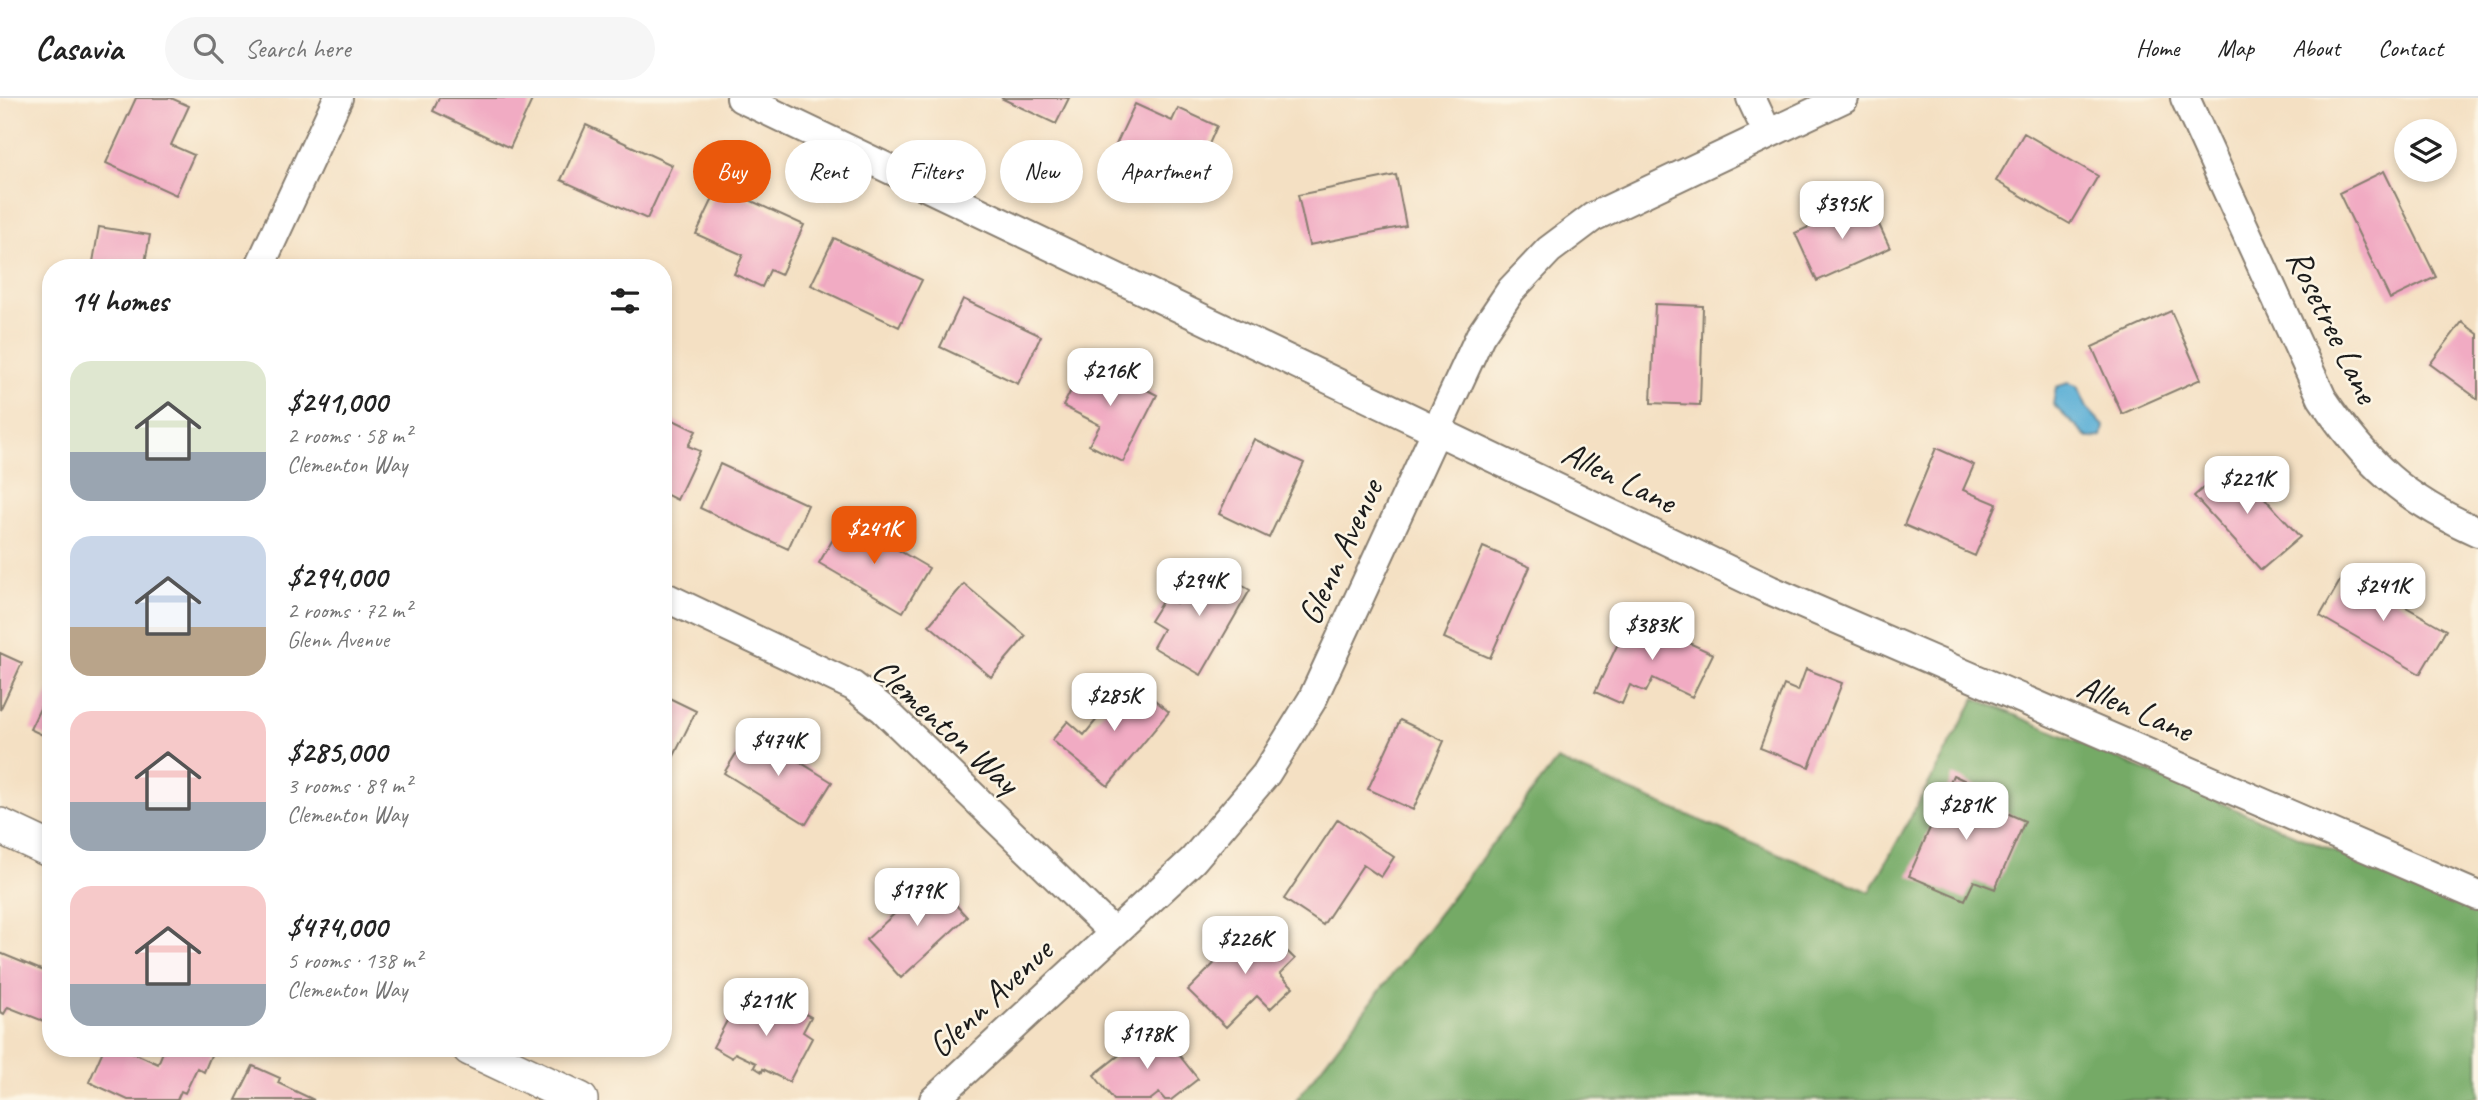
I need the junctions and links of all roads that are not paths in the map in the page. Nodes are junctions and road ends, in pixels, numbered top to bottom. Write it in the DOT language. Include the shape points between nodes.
graph roads {
  1 [pos="338,98"];
  2 [pos="741,98"];
  3 [pos="1751,98"];
  4 [pos="1844,98"];
  5 [pos="2185,98"];
  6 [pos="1768,134"];
  7 [pos="263,259"];
  8 [pos="1437,430"];
  9 [pos="2478,532"];
  10 [pos="672,600"];
  11 [pos="0,826"];
  12 [pos="42,846"];
  13 [pos="2478,896"];
  14 [pos="1114,933"];
  15 [pos="489,1057"];
  16 [pos="580,1100"];
  17 [pos="934,1100"];
  1 -- 7 [label="street"];
  2 -- 8 [label="street, Allen Lane"];
  3 -- 6 [label="street"];
  4 -- 6 [label="street, Glenn Avenue"];
  5 -- 9 [label="street, Rosetree Lane" via="2322,398 2351,442 2392,482 2431,509"];
  6 -- 8 [label="street, Glenn Avenue" via="1594,217 1549,250 1511,290 1480,336"];
  8 -- 13 [label="street, Allen Lane" via="1770,590"];
  8 -- 14 [label="street, Glenn Avenue" via="1312,700 1266,774 1194,860"];
  10 -- 14 [label="street, Clementon Way" via="853,686 883,709"];
  11 -- 12 [label="street"];
  14 -- 17 [label="street, Glenn Avenue"];
  15 -- 16 [label="street"];
}
